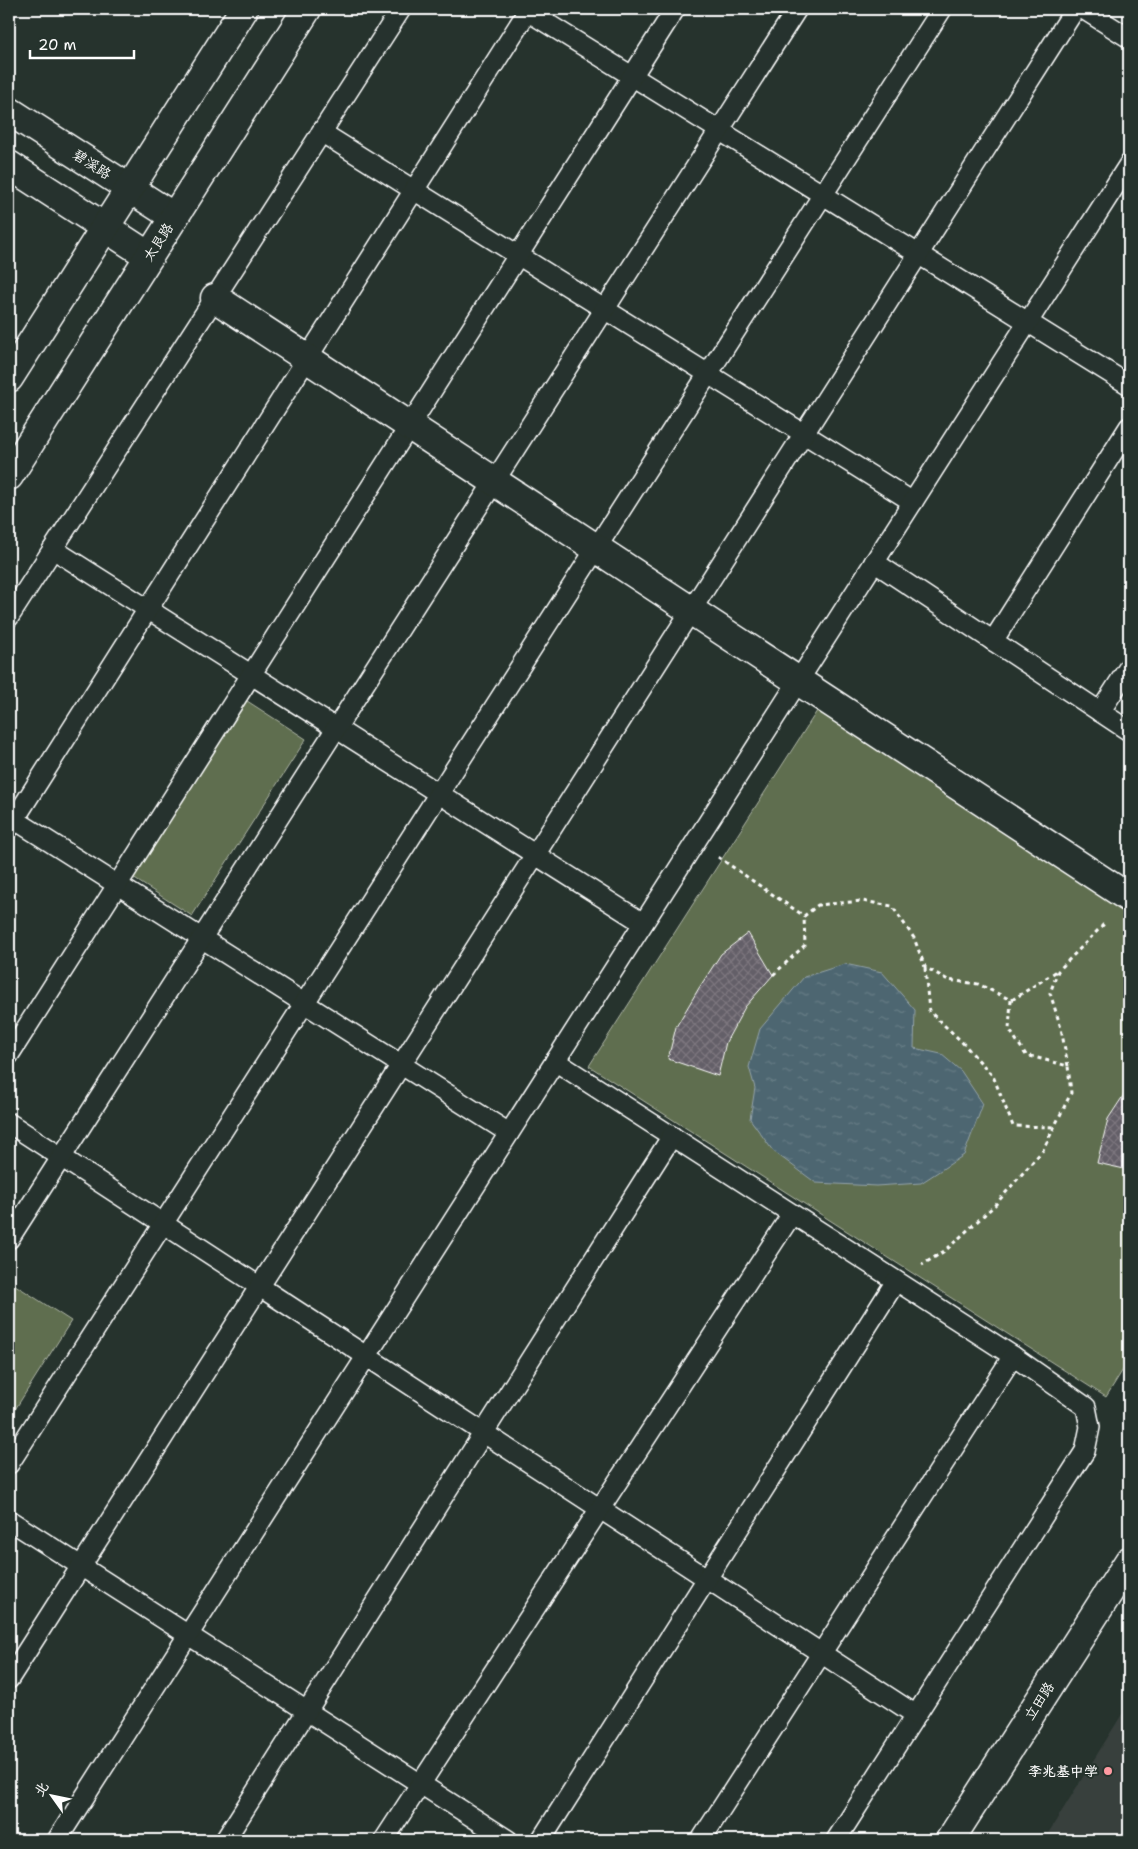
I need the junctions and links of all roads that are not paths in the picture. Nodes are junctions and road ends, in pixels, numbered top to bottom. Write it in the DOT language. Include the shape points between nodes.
graph roads {
  1 [pos="244,9"];
  2 [pos="307,9"];
  3 [pos="401,9"];
  4 [pos="527,9"];
  5 [pos="675,9"];
  6 [pos="797,9"];
  7 [pos="942,9"];
  8 [pos="1075,9"];
  9 [pos="1083,9"];
  10 [pos="1129,38"];
  11 [pos="632,76"];
  12 [pos="9,111"];
  13 [pos="719,130"];
  14 [pos="321,132"];
  15 [pos="1129,164"];
  16 [pos="9,165"];
  17 [pos="129,189"];
  18 [pos="414,190"];
  19 [pos="823,195"];
  20 [pos="174,217"];
  21 [pos="105,227"];
  22 [pos="918,254"];
  23 [pos="518,255"];
  24 [pos="149,256"];
  25 [pos="215,298"];
  26 [pos="605,309"];
  27 [pos="1028,322"];
  28 [pos="308,358"];
  29 [pos="708,374"];
  30 [pos="9,378"];
  31 [pos="1129,386"];
  32 [pos="410,425"];
  33 [pos="1129,427"];
  34 [pos="804,434"];
  35 [pos="9,476"];
  36 [pos="495,481"];
  37 [pos="913,502"];
  38 [pos="597,548"];
  39 [pos="53,549"];
  40 [pos="874,562"];
  41 [pos="148,609"];
  42 [pos="691,610"];
  43 [pos="9,618"];
  44 [pos="993,641"];
  45 [pos="1129,667"];
  46 [pos="251,674"];
  47 [pos="798,681"];
  48 [pos="1100,712"];
  49 [pos="336,728"];
  50 [pos="1129,731"];
  51 [pos="439,794"];
  52 [pos="11,821"];
  53 [pos="535,854"];
  54 [pos="116,885"];
  55 [pos="1128,897"];
  56 [pos="643,923"];
  57 [pos="201,938"];
  58 [pos="304,1003"];
  59 [pos="9,1055"];
  60 [pos="555,1061"];
  61 [pos="401,1064"];
  62 [pos="9,1123"];
  63 [pos="509,1133"];
  64 [pos="672,1136"];
  65 [pos="61,1158"];
  66 [pos="792,1214"];
  67 [pos="163,1224"];
  68 [pos="9,1239"];
  69 [pos="896,1281"];
  70 [pos="259,1287"];
  71 [pos="366,1356"];
  72 [pos="1013,1356"];
  73 [pos="483,1433"];
  74 [pos="9,1464"];
  75 [pos="600,1509"];
  76 [pos="9,1520"];
  77 [pos="1129,1561"];
  78 [pos="81,1566"];
  79 [pos="707,1579"];
  80 [pos="188,1635"];
  81 [pos="821,1654"];
  82 [pos="9,1679"];
  83 [pos="307,1711"];
  84 [pos="916,1715"];
  85 [pos="420,1784"];
  86 [pos="57,1840"];
  87 [pos="225,1840"];
  88 [pos="384,1840"];
  89 [pos="508,1840"];
  90 [pos="541,1840"];
  91 [pos="701,1840"];
  92 [pos="836,1840"];
  93 [pos="950,1840"];
  1 -- 17 [label="street"];
  2 -- 20 [label="street, 太艮路"];
  3 -- 14 [label="lane"];
  4 -- 11 [label="lane"];
  4 -- 18 [label="lane"];
  5 -- 11 [label="lane"];
  6 -- 13 [label="lane"];
  7 -- 19 [label="lane"];
  8 -- 22 [label="lane"];
  9 -- 10 [label="lane"];
  11 -- 13 [label="lane"];
  11 -- 23 [label="lane"];
  12 -- 17 [label="street, 碧溪路"];
  13 -- 19 [label="lane"];
  13 -- 26 [label="lane"];
  14 -- 18 [label="lane"];
  14 -- 25 [label="lane"];
  15 -- 27 [label="lane"];
  16 -- 21 [label="street"];
  17 -- 20 [label="street, 碧溪路"];
  17 -- 21 [label="street"];
  18 -- 23 [label="lane"];
  18 -- 28 [label="lane"];
  19 -- 22 [label="lane"];
  19 -- 29 [label="lane"];
  20 -- 24 [label="street, 太艮路"];
  21 -- 24 [label="street"];
  21 -- 30 [label="street"];
  22 -- 27 [label="lane"];
  22 -- 34 [label="lane"];
  23 -- 26 [label="lane"];
  23 -- 32 [label="lane"];
  24 -- 35 [label="street, 太艮路"];
  25 -- 28 [label="street"];
  25 -- 39 [label="lane"];
  26 -- 29 [label="lane"];
  26 -- 36 [label="lane"];
  27 -- 31 [label="lane"];
  27 -- 37 [label="lane"];
  28 -- 32 [label="street"];
  28 -- 41 [label="lane"];
  29 -- 34 [label="lane"];
  29 -- 38 [label="lane"];
  32 -- 36 [label="street"];
  32 -- 46 [label="lane"];
  33 -- 44 [label="lane"];
  34 -- 37 [label="lane"];
  34 -- 42 [label="lane"];
  36 -- 38 [label="street"];
  36 -- 49 [label="lane"];
  37 -- 40 [label="lane"];
  38 -- 42 [label="street"];
  38 -- 51 [label="lane"];
  39 -- 41 [label="lane"];
  39 -- 43 [label="lane"];
  40 -- 44 [label="lane"];
  40 -- 47 [label="lane"];
  41 -- 46 [label="lane"];
  41 -- 52 [label="lane"];
  42 -- 47 [label="street"];
  42 -- 53 [label="lane"];
  44 -- 48 [label="lane"];
  45 -- 48 [label="lane"];
  46 -- 49 [label="lane"];
  46 -- 54 [label="lane"];
  47 -- 55 [label="street"];
  47 -- 56 [label="lane"];
  48 -- 50 [label="lane"];
  49 -- 51 [label="lane"];
  49 -- 57 [label="lane"];
  51 -- 53 [label="lane"];
  51 -- 58 [label="lane"];
  52 -- 54 [label="lane"];
  53 -- 56 [label="lane"];
  53 -- 61 [label="lane"];
  54 -- 57 [label="lane"];
  54 -- 59 [label="lane"];
  56 -- 60 [label="lane"];
  57 -- 58 [label="lane"];
  57 -- 65 [label="lane"];
  58 -- 61 [label="lane"];
  58 -- 67 [label="lane"];
  60 -- 63 [label="lane"];
  60 -- 64 [label="lane"];
  61 -- 63 [label="lane"];
  61 -- 70 [label="lane"];
  62 -- 65 [label="lane"];
  63 -- 71 [label="lane"];
  64 -- 66 [label="lane"];
  64 -- 73 [label="lane"];
  65 -- 67 [label="lane"];
  65 -- 68 [label="lane"];
  66 -- 69 [label="lane"];
  66 -- 75 [label="lane"];
  67 -- 70 [label="lane"];
  67 -- 74 [label="lane"];
  69 -- 72 [label="lane"];
  69 -- 79 [label="lane"];
  70 -- 71 [label="lane"];
  70 -- 78 [label="lane"];
  71 -- 73 [label="lane"];
  71 -- 80 [label="lane"];
  72 -- 81 [label="lane"];
  72 -- 84 [label="lane" via="1086,1407 1090,1427 1084,1451"];
  73 -- 75 [label="lane"];
  73 -- 83 [label="lane"];
  75 -- 79 [label="lane"];
  75 -- 85 [label="lane"];
  76 -- 78 [label="lane"];
  77 -- 93 [label="street, 立田路"];
  78 -- 80 [label="lane"];
  78 -- 82 [label="lane"];
  79 -- 81 [label="lane"];
  79 -- 90 [label="lane"];
  80 -- 83 [label="lane"];
  80 -- 86 [label="lane"];
  81 -- 84 [label="lane"];
  81 -- 91 [label="lane"];
  83 -- 85 [label="lane"];
  83 -- 87 [label="lane"];
  84 -- 92 [label="lane"];
  85 -- 88 [label="lane"];
  85 -- 89 [label="lane"];
}
